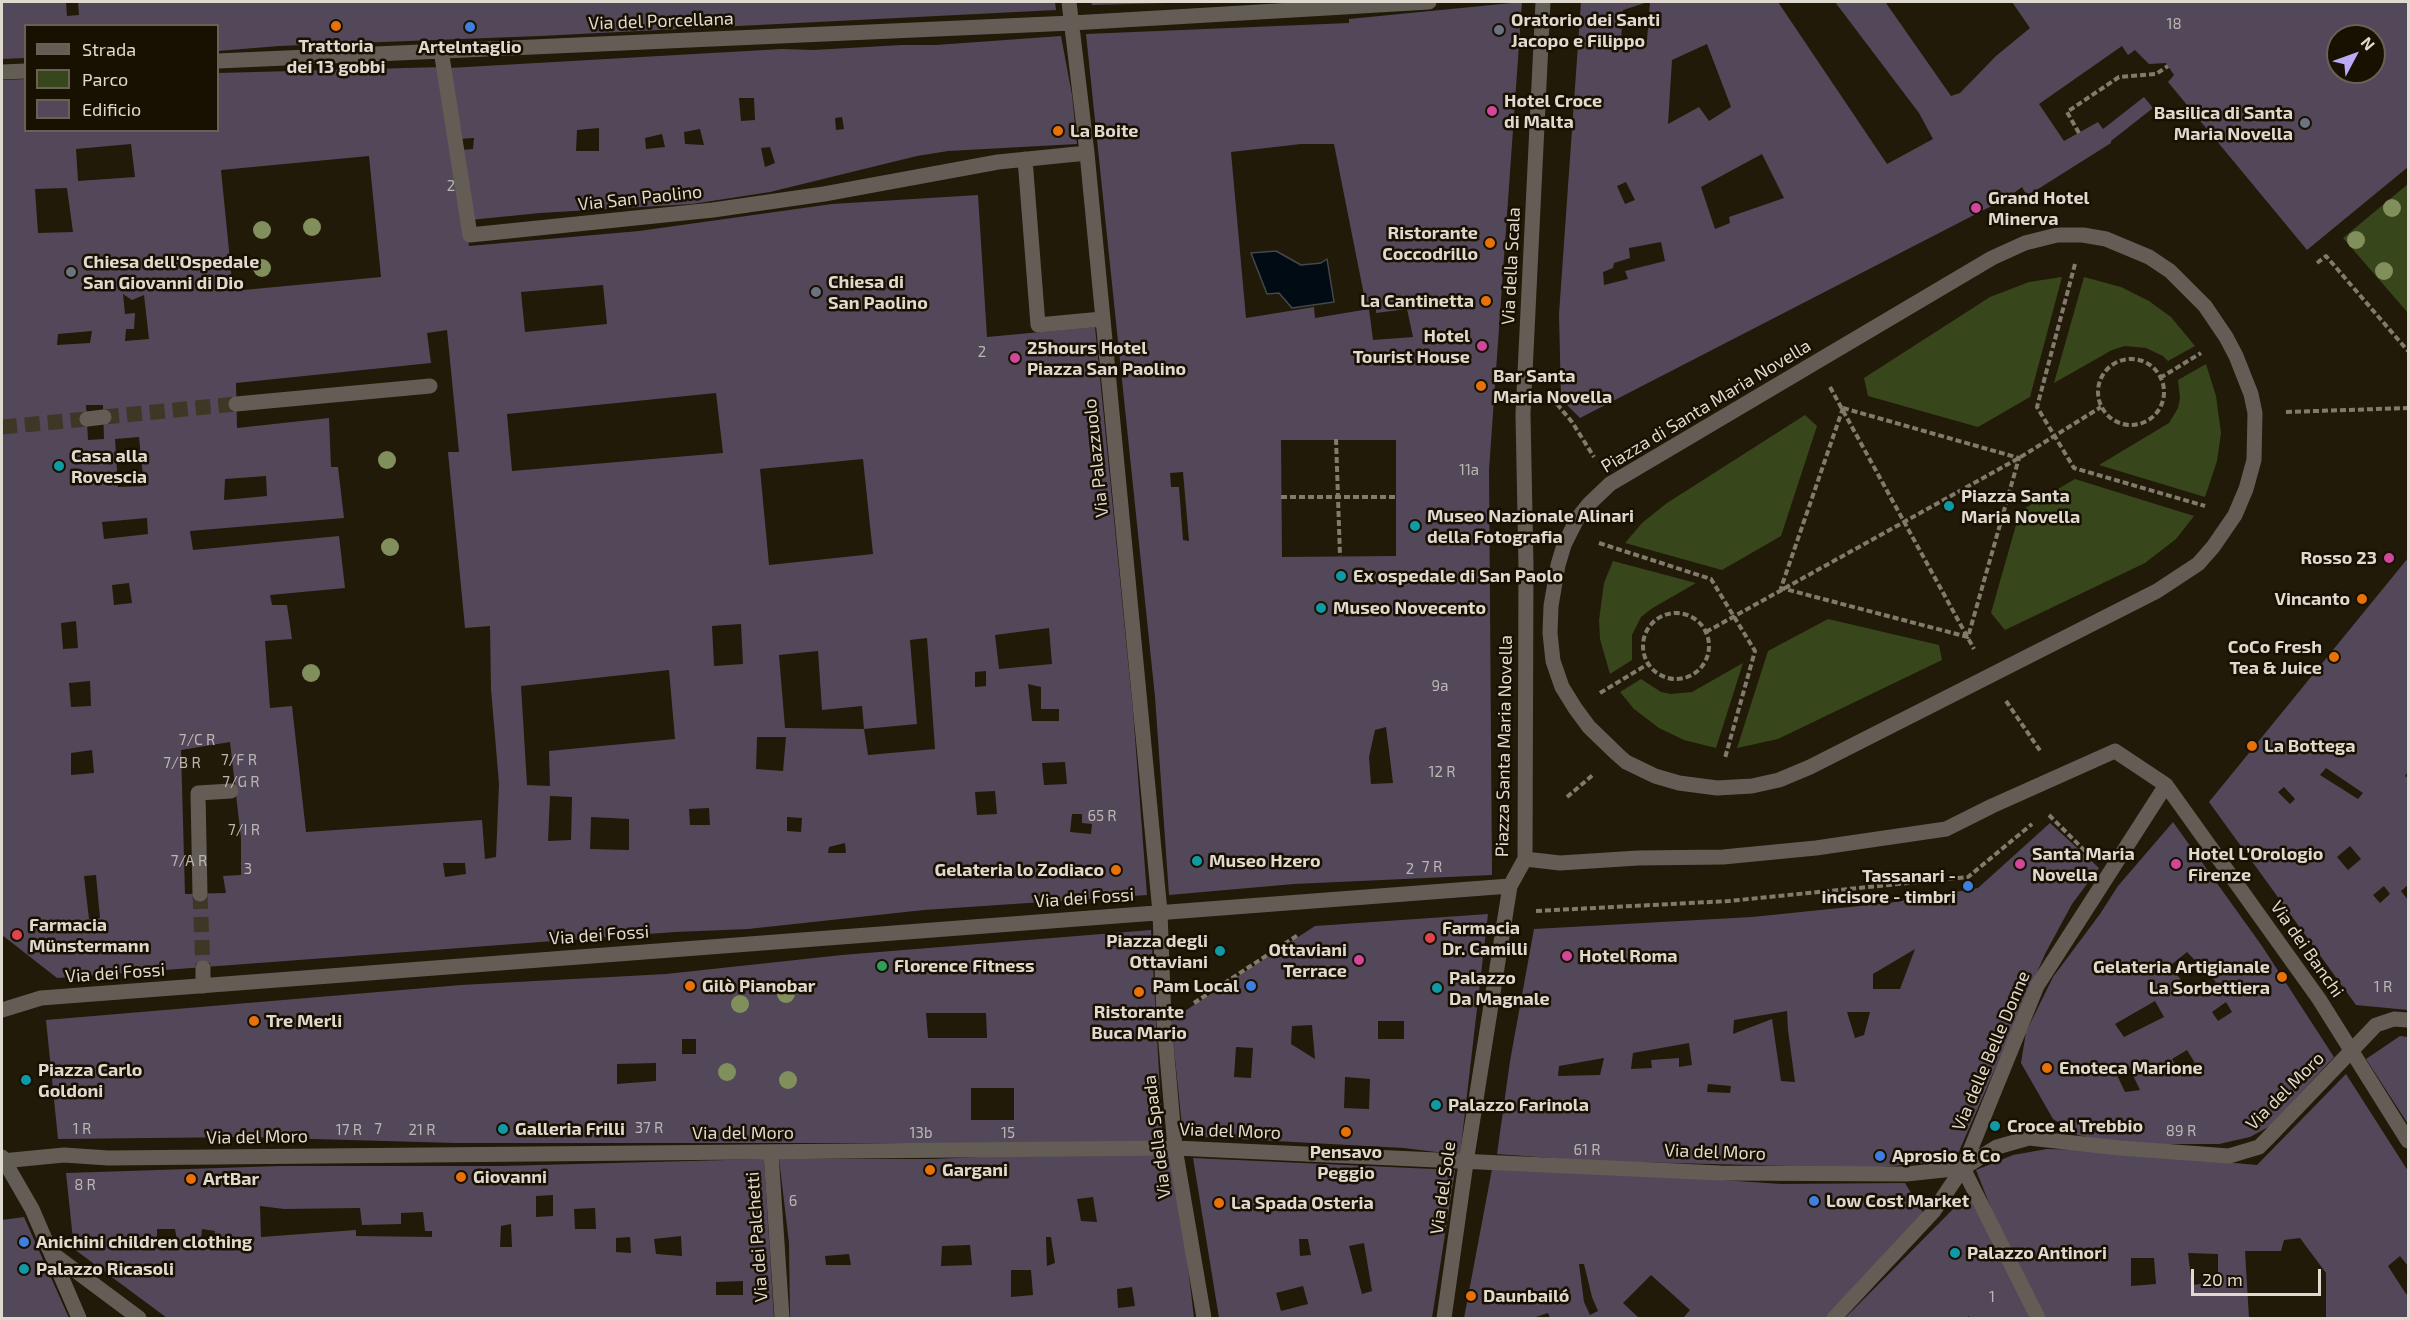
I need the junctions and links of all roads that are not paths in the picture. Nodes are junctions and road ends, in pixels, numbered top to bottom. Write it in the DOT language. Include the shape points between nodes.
graph roads {
  1 [pos="1070,2"];
  2 [pos="1429,2"];
  3 [pos="1544,2"];
  4 [pos="1072,23"];
  5 [pos="441,50"];
  6 [pos="219,61"];
  7 [pos="24,71"];
  8 [pos="2,72"];
  9 [pos="1087,153"];
  10 [pos="1025,159"];
  11 [pos="1102,319"];
  12 [pos="430,386"];
  13 [pos="236,404"];
  14 [pos="104,417"];
  15 [pos="87,419"];
  16 [pos="1526,532"];
  17 [pos="2166,785"];
  18 [pos="1717,788"];
  19 [pos="231,791"];
  20 [pos="1526,859"];
  21 [pos="1510,886"];
  22 [pos="200,894"];
  23 [pos="1160,912"];
  24 [pos="203,968"];
  25 [pos="203,986"];
  26 [pos="2,1010"];
  27 [pos="2409,1020"];
  28 [pos="2350,1052"];
  29 [pos="2409,1141"];
  30 [pos="1175,1148"];
  31 [pos="771,1153"];
  32 [pos="2,1160"];
  33 [pos="1466,1161"];
  34 [pos="1964,1168"];
  35 [pos="50,1252"];
  36 [pos="79,1318"];
  37 [pos="139,1318"];
  38 [pos="782,1318"];
  39 [pos="1204,1318"];
  40 [pos="1444,1318"];
  41 [pos="1834,1318"];
  42 [pos="2038,1318"];
  1 -- 4 [label="street, Via Palazzuolo"];
  2 -- 4 [label="street, Via del Porcellana"];
  3 -- 16 [label="street, Via della Scala" via="1523,414"];
  4 -- 5 [label="street, Via del Porcellana"];
  4 -- 9 [label="street, Via Palazzuolo"];
  5 -- 6 [label="street, Via del Porcellana"];
  5 -- 10 [label="street, Via San Paolino" via="470,235 713,210"];
  7 -- 8 [label="street"];
  9 -- 10 [label="street, Via San Paolino"];
  9 -- 11 [label="street, Via Palazzuolo"];
  10 -- 11 [label="street" via="1038,325"];
  11 -- 23 [label="street, Via Palazzuolo"];
  12 -- 13 [label="street"];
  14 -- 15 [label="street"];
  16 -- 20 [label="street, Piazza Santa Maria Novella"];
  17 -- 20 [label="street" via="2115,752 1946,829 1723,857 1560,863"];
  17 -- 28 [label="street, Via dei Banchi" via="2319,999"];
  17 -- 34 [label="street, Via delle Belle Donne" via="2037,986"];
  18 -- 18 [label="street, Piazza di Santa Maria Novella" via="1779,780 1810,767 2180,577 2213,548 2235,515 2246,489 2254,460 2254,413 2242,369 2226,337 2205,306 2170,271 2128,247 2083,234 2025,243 1992,258 1610,484 1577,519 1555,579 1551,606 1553,661 1562,687 1589,727 1626,762 1679,783"];
  19 -- 22 [label="street" via="198,793"];
  20 -- 21 [label="street, Piazza Santa Maria Novella"];
  21 -- 23 [label="street"];
  21 -- 33 [label="street, Via del Sole"];
  23 -- 25 [label="street, Via dei Fossi"];
  23 -- 30 [label="street, Via della Spada"];
  24 -- 25 [label="street"];
  25 -- 26 [label="street, Via dei Fossi" via="41,998"];
  27 -- 28 [label="street, Via del Moro" via="2394,1019 2376,1025"];
  28 -- 29 [label="street, Via dei Banchi"];
  28 -- 34 [label="street, Via del Moro" via="2267,1139 2241,1152 2223,1155 2029,1138 1997,1147"];
  30 -- 31 [label="street, Via del Moro"];
  30 -- 33 [label="street, Via del Moro"];
  30 -- 39 [label="street, Via della Spada"];
  31 -- 32 [label="street, Via del Moro" via="58,1156"];
  31 -- 38 [label="street, Via dei Palchetti"];
  32 -- 35 [label="street"];
  33 -- 34 [label="street, Via del Moro" via="1720,1173 1906,1174"];
  33 -- 40 [label="street, Via del Sole"];
  34 -- 41 [label="street, Via delle Belle Donne" via="1932,1212"];
  34 -- 42 [label="street"];
  35 -- 36 [label="street"];
  35 -- 37 [label="street"];
}
